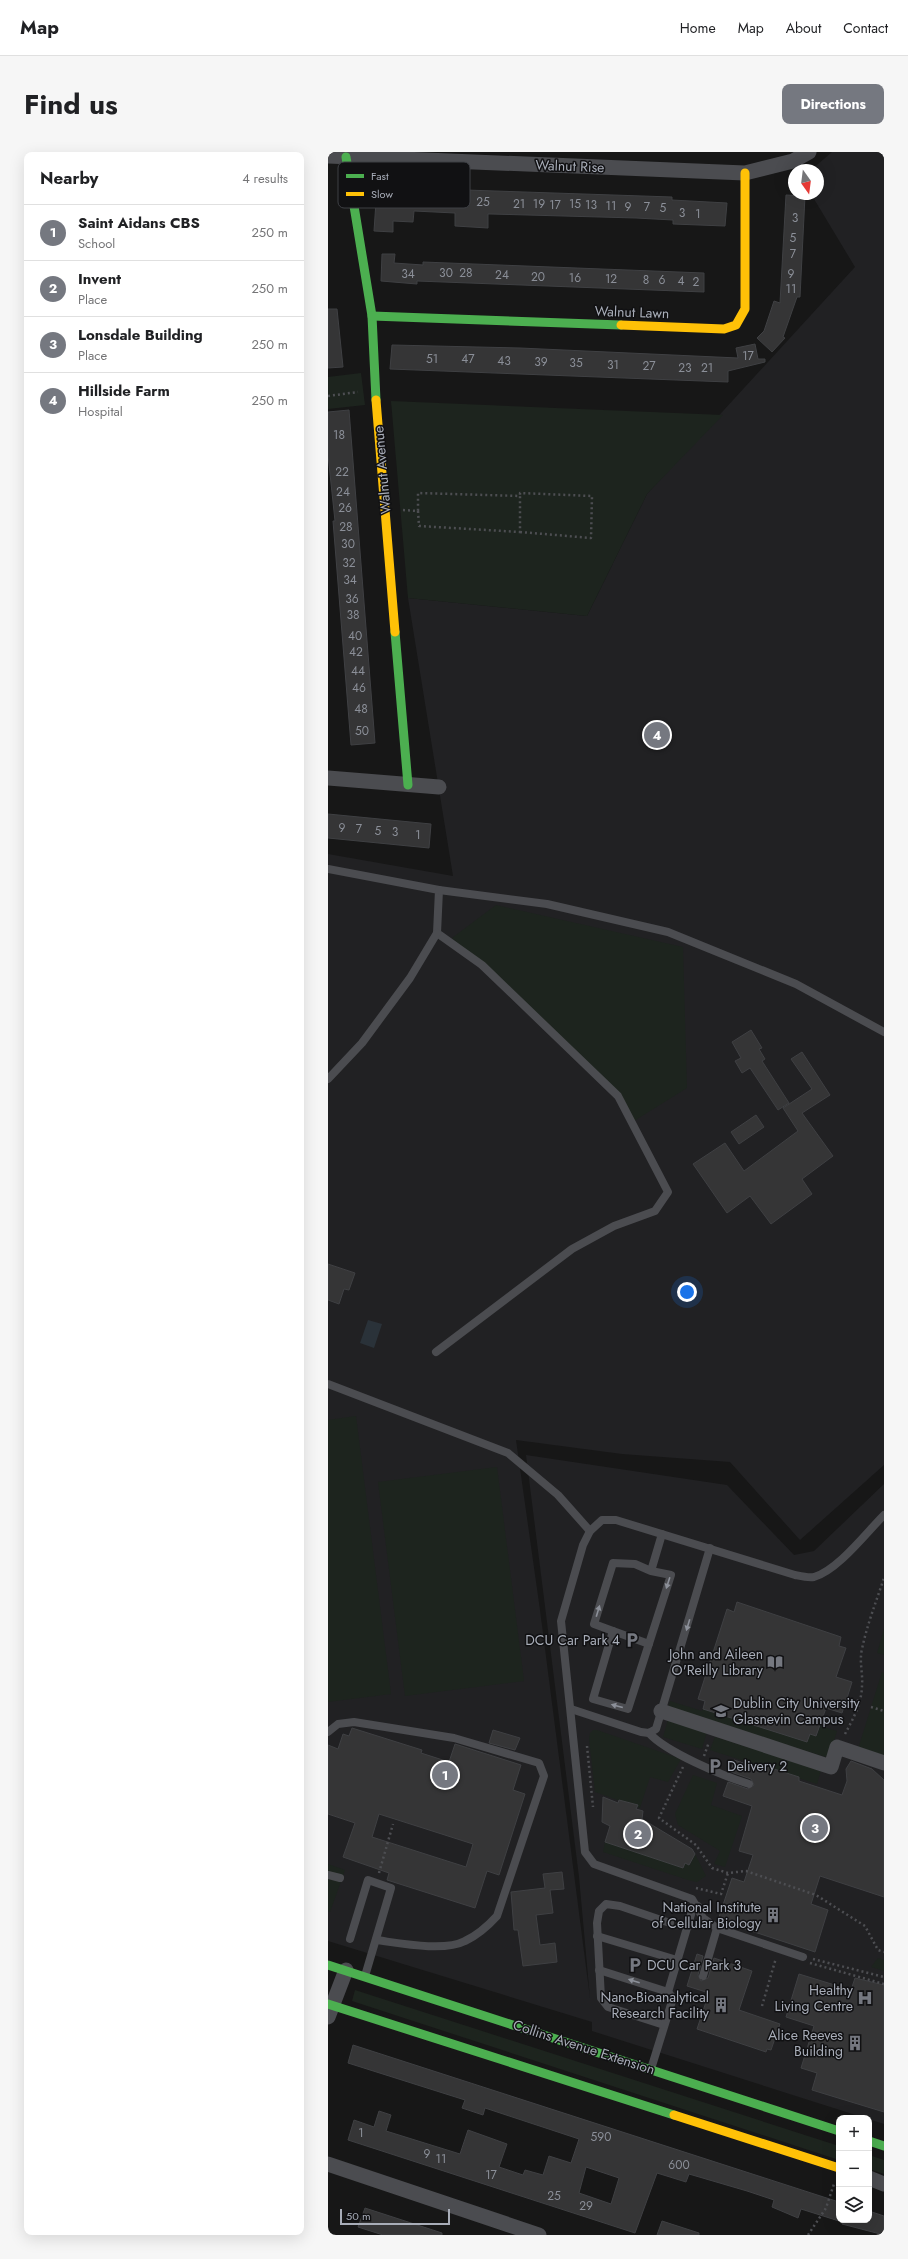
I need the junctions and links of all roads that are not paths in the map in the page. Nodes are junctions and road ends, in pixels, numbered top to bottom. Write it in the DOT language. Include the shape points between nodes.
graph roads {
  1 [pos="809,152"];
  2 [pos="328,156"];
  3 [pos="346,157"];
  4 [pos="347,162"];
  5 [pos="745,173"];
  6 [pos="354,208"];
  7 [pos="372,316"];
  8 [pos="328,778"];
  9 [pos="408,784"];
  10 [pos="439,787"];
  11 [pos="328,869"];
  12 [pos="439,890"];
  13 [pos="436,933"];
  14 [pos="884,1032"];
  15 [pos="328,1078"];
  16 [pos="436,1352"];
  17 [pos="328,1384"];
  18 [pos="884,1515"];
  19 [pos="590,1530"];
  20 [pos="662,1534"];
  21 [pos="710,1548"];
  22 [pos="652,1571"];
  23 [pos="613,1631"];
  24 [pos="649,1644"];
  25 [pos="571,1709"];
  26 [pos="661,1711"];
  27 [pos="328,1732"];
  28 [pos="649,1733"];
  29 [pos="884,1763"];
  30 [pos="749,1784"];
  31 [pos="328,1875"];
  32 [pos="340,1878"];
  33 [pos="698,1906"];
  34 [pos="670,1923"];
  35 [pos="717,1928"];
  36 [pos="597,1936"];
  37 [pos="350,1939"];
  38 [pos="376,1940"];
  39 [pos="677,1960"];
  40 [pos="806,1960"];
  41 [pos="328,1965"];
  42 [pos="346,1970"];
  43 [pos="599,1970"];
  44 [pos="365,1976"];
  45 [pos="703,1976"];
  46 [pos="668,1992"];
  47 [pos="329,2009"];
  48 [pos="664,2025"];
  49 [pos="650,2069"];
  50 [pos="836,2130"];
  51 [pos="872,2142"];
  52 [pos="884,2146"];
  53 [pos="328,2164"];
  54 [pos="836,2167"];
  55 [pos="872,2179"];
  56 [pos="884,2184"];
  57 [pos="539,2235"];
  1 -- 5 [label="street, Walnut Rise" via="793,161"];
  2 -- 3 [label="street, Walnut Rise"];
  3 -- 4 [label="street, Walnut Avenue"];
  3 -- 5 [label="street, Walnut Rise"];
  5 -- 7 [label="street, Walnut Lawn" via="745,309 736,325 724,329"];
  6 -- 7 [label="street, Walnut Avenue"];
  7 -- 9 [label="street, Walnut Avenue" via="375,389"];
  8 -- 9 [label="street"];
  9 -- 10 [label="street"];
  11 -- 12 [label="lane"];
  12 -- 13 [label="lane"];
  12 -- 14 [label="lane" via="547,904 668,932 796,984"];
  13 -- 15 [label="lane" via="410,978 362,1044"];
  13 -- 16 [label="lane" via="482,965 618,1096 668,1192 655,1211 614,1226 572,1249"];
  17 -- 19 [label="lane" via="508,1453 558,1495"];
  18 -- 21 [label="lane" via="836,1563 812,1577 795,1576"];
  19 -- 20 [label="lane" via="602,1520 616,1520"];
  19 -- 25 [label="lane" via="583,1545 561,1621"];
  20 -- 21 [label="lane"];
  20 -- 22 [label="lane"];
  21 -- 26 [label="lane, one-way"];
  23 -- 22 [label="lane, one-way" via="594,1624 613,1563 635,1564"];
  22 -- 24 [label="lane, one-way" via="670,1575"];
  23 -- 24 [label="lane"];
  24 -- 23 [label="lane, one-way" via="628,1709 593,1699"];
  25 -- 28 [label="lane"];
  25 -- 33 [label="lane" via="585,1852 594,1864 692,1899"];
  26 -- 28 [label="lane" via="656,1729"];
  26 -- 29 [label="street" via="831,1766 837,1748"];
  27 -- 38 [label="lane" via="338,1724 354,1722 454,1738 539,1763 544,1776 496,1916 483,1931 464,1942 443,1946"];
  28 -- 30 [label="lane" via="658,1743 726,1777"];
  31 -- 32 [label="lane"];
  33 -- 35 [label="lane" via="703,1918"];
  33 -- 39 [label="lane" via="692,1911"];
  34 -- 36 [label="lane" via="620,1906 606,1904 599,1911"];
  35 -- 40 [label="lane"];
  35 -- 45 [label="lane"];
  36 -- 39 [label="lane"];
  36 -- 43 [label="lane"];
  37 -- 38 [label="lane" via="368,1880 391,1888"];
  38 -- 44 [label="lane"];
  39 -- 46 [label="lane"];
  41 -- 42 [label="street, Collins Avenue Extension"];
  42 -- 44 [label="street, Collins Avenue Extension"];
  42 -- 47 [label="street"];
  46 -- 43 [label="lane, one-way"];
  43 -- 48 [label="lane" via="601,1998 608,2007"];
  44 -- 49 [label="street, Collins Avenue Extension"];
  46 -- 48 [label="lane" via="673,1998"];
  47 -- 54 [label="street"];
  48 -- 49 [label="lane"];
  49 -- 50 [label="street, Collins Avenue Extension"];
  51 -- 52 [label="street"];
  53 -- 57 [label="street"];
  55 -- 56 [label="street"];
}
